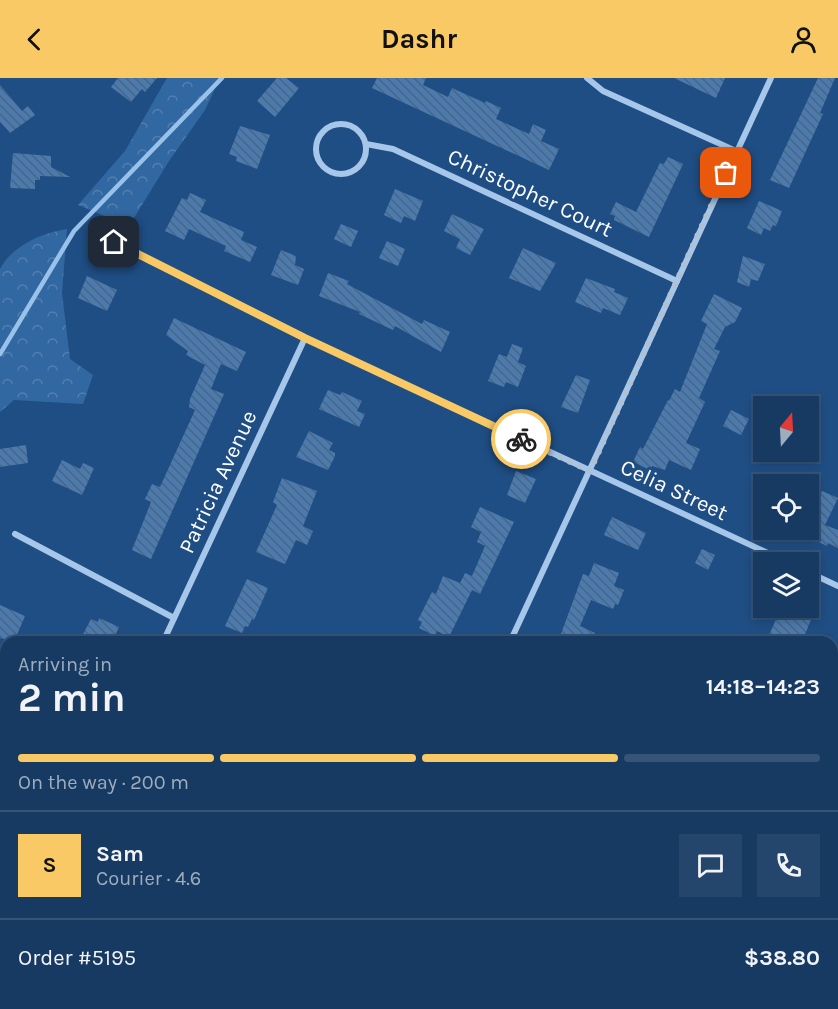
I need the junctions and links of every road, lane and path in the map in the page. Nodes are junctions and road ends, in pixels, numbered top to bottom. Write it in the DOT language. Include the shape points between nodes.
graph roads {
  1 [pos="587,78"];
  2 [pos="771,78"];
  3 [pos="366,144"];
  4 [pos="736,151"];
  5 [pos="93,231"];
  6 [pos="677,281"];
  7 [pos="305,338"];
  8 [pos="590,471"];
  9 [pos="15,534"];
  10 [pos="765,552"];
  11 [pos="819,577"];
  12 [pos="838,586"];
  13 [pos="174,618"];
  14 [pos="166,636"];
  15 [pos="513,636"];
  1 -- 4 [label="street" via="603,91"];
  2 -- 4 [label="street"];
  3 -- 3 [label="street" via="355,128 336,124 320,135 316,154 328,170 347,174 363,162"];
  3 -- 6 [label="street, Christopher Court" via="393,149"];
  4 -- 6 [label="street"];
  5 -- 7 [label="street, Celia Street"];
  6 -- 8 [label="street"];
  7 -- 8 [label="street, Celia Street"];
  7 -- 13 [label="street, Patricia Avenue"];
  8 -- 10 [label="street, Celia Street"];
  8 -- 15 [label="street"];
  9 -- 13 [label="street"];
  11 -- 12 [label="street"];
  13 -- 14 [label="street, Patricia Avenue"];
}
